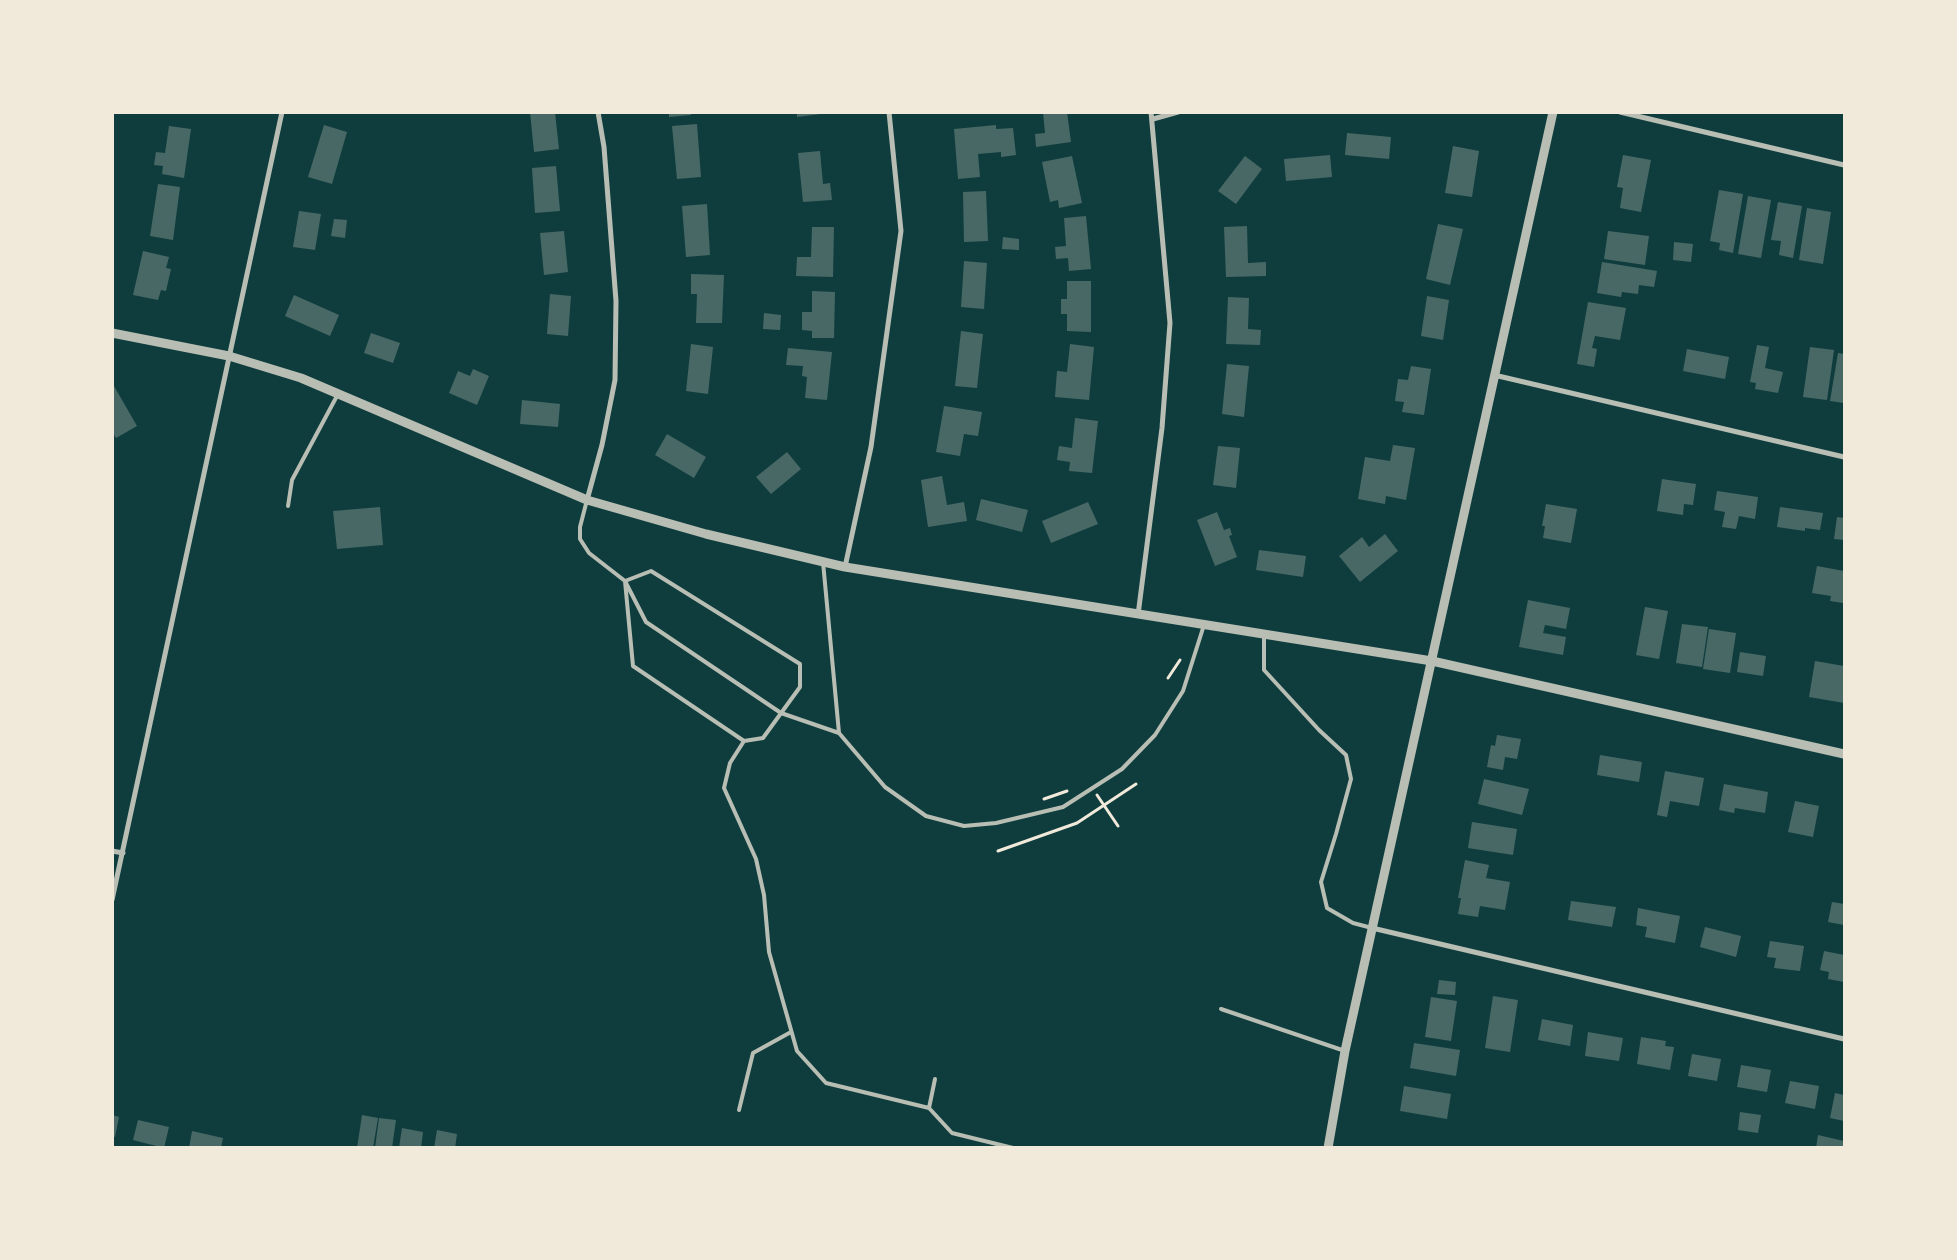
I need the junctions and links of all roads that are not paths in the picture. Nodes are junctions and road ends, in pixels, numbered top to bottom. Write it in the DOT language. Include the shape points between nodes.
graph roads {
  1 [pos="282,112"];
  2 [pos="598,112"];
  3 [pos="889,112"];
  4 [pos="1151,112"];
  5 [pos="1178,112"];
  6 [pos="1553,112"];
  7 [pos="1620,112"];
  8 [pos="1153,119"];
  9 [pos="1844,165"];
  10 [pos="112,333"];
  11 [pos="230,356"];
  12 [pos="1494,375"];
  13 [pos="338,394"];
  14 [pos="1844,457"];
  15 [pos="587,500"];
  16 [pos="288,506"];
  17 [pos="823,562"];
  18 [pos="845,567"];
  19 [pos="625,581"];
  20 [pos="1138,614"];
  21 [pos="1204,625"];
  22 [pos="1264,635"];
  23 [pos="1432,661"];
  24 [pos="781,713"];
  25 [pos="839,733"];
  26 [pos="744,741"];
  27 [pos="1844,754"];
  28 [pos="112,851"];
  29 [pos="123,853"];
  30 [pos="112,900"];
  31 [pos="1372,928"];
  32 [pos="1221,1009"];
  33 [pos="791,1032"];
  34 [pos="1844,1039"];
  35 [pos="1345,1051"];
  36 [pos="935,1078"];
  37 [pos="929,1108"];
  38 [pos="739,1110"];
  39 [pos="1013,1148"];
  40 [pos="1328,1148"];
  1 -- 11 [label="street"];
  2 -- 15 [label="street" via="604,147 616,301 615,380"];
  3 -- 18 [label="street" via="901,231 871,447"];
  4 -- 8 [label="street"];
  5 -- 8 [label="street"];
  6 -- 12 [label="street"];
  7 -- 9 [label="street"];
  8 -- 20 [label="street" via="1170,323 1162,428"];
  10 -- 11 [label="street"];
  11 -- 13 [label="street"];
  11 -- 29 [label="street"];
  12 -- 14 [label="street"];
  12 -- 23 [label="street"];
  13 -- 15 [label="street"];
  13 -- 16 [label="lane" via="292,480"];
  15 -- 17 [label="street" via="706,534"];
  15 -- 19 [label="lane" via="580,539 589,553"];
  17 -- 18 [label="street"];
  17 -- 25 [label="lane"];
  18 -- 20 [label="street"];
  19 -- 24 [label="lane" via="646,622"];
  19 -- 24 [label="lane" via="651,571 800,664 800,687"];
  19 -- 26 [label="lane" via="633,666"];
  20 -- 21 [label="street"];
  21 -- 22 [label="street"];
  21 -- 25 [label="lane" via="1183,691 1155,735 1122,769 1063,807 996,823 964,826 926,816 885,788"];
  22 -- 23 [label="street"];
  22 -- 31 [label="lane" via="1264,670 1346,755 1350,779 1321,882 1328,908 1353,923"];
  23 -- 27 [label="street"];
  23 -- 31 [label="street"];
  24 -- 25 [label="lane"];
  24 -- 26 [label="lane" via="763,738"];
  26 -- 33 [label="lane" via="730,763 724,788 756,859 764,895 769,952"];
  28 -- 29 [label="street"];
  29 -- 30 [label="street"];
  31 -- 34 [label="street"];
  31 -- 35 [label="street"];
  32 -- 35 [label="lane"];
  33 -- 37 [label="lane" via="797,1051 826,1083"];
  33 -- 38 [label="lane" via="753,1053"];
  35 -- 40 [label="street"];
  36 -- 37 [label="lane"];
  37 -- 39 [label="lane" via="952,1133"];
}
